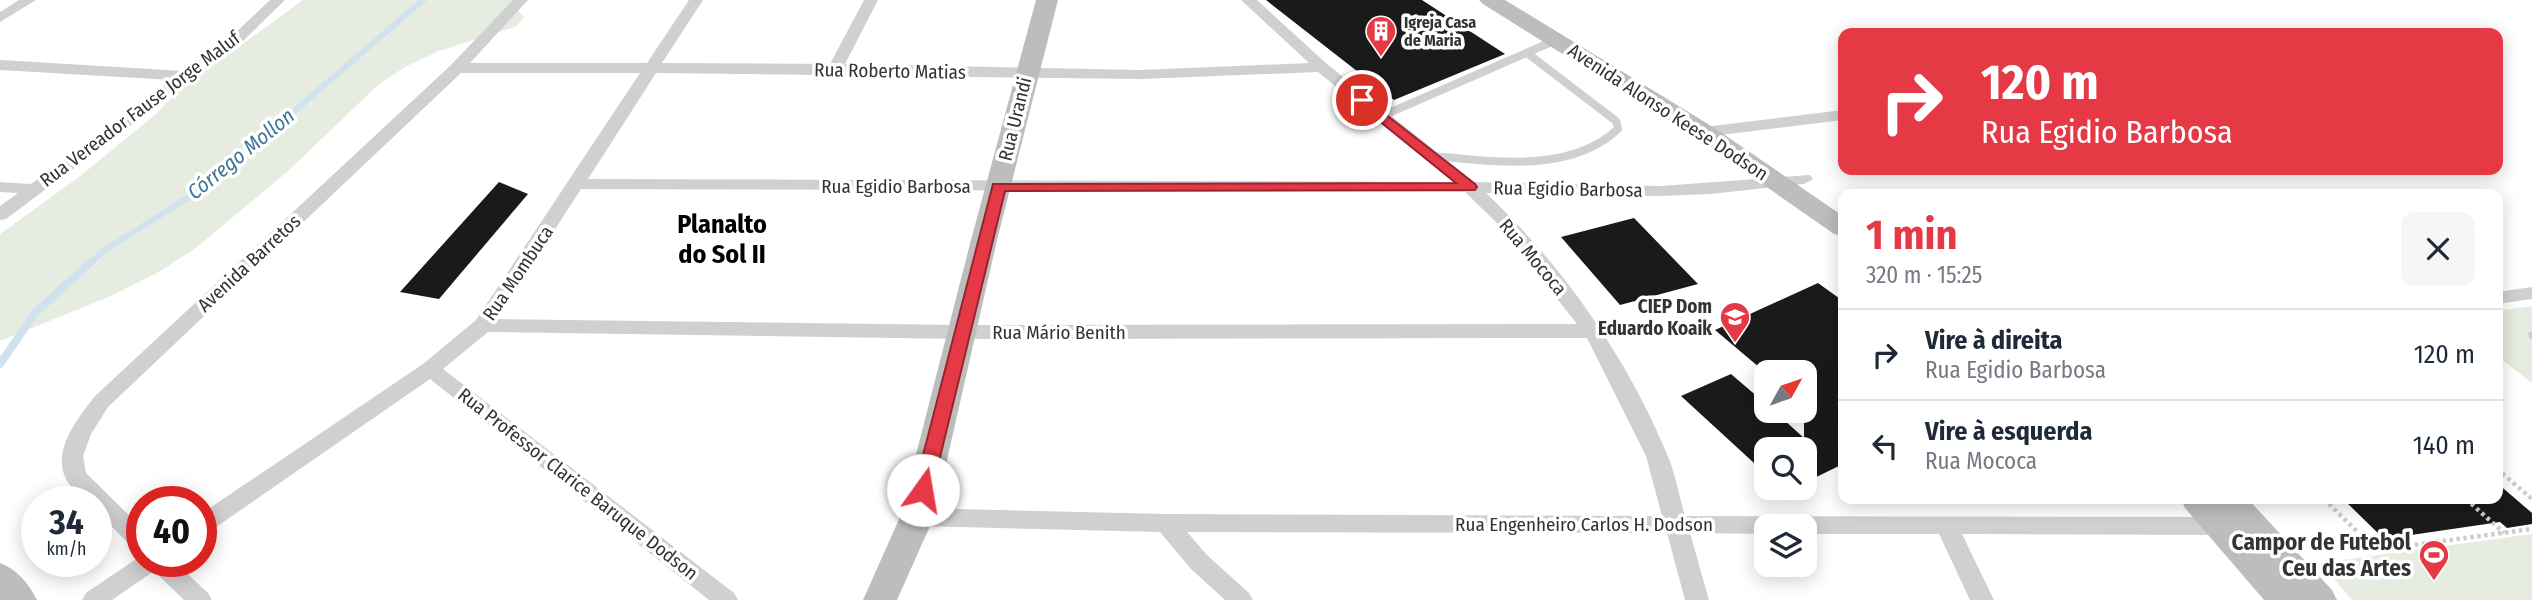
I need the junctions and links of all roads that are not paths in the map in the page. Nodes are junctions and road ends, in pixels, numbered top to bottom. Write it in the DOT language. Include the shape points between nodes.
graph roads {
  1 [pos="29,0"];
  2 [pos="278,0"];
  3 [pos="521,0"];
  4 [pos="696,0"];
  5 [pos="871,0"];
  6 [pos="1047,0"];
  7 [pos="1248,0"];
  8 [pos="1490,0"];
  9 [pos="1520,0"];
  10 [pos="0,18"];
  11 [pos="1556,40"];
  12 [pos="1527,53"];
  13 [pos="0,65"];
  14 [pos="1322,67"];
  15 [pos="457,68"];
  16 [pos="651,69"];
  17 [pos="835,69"];
  18 [pos="1026,74"];
  19 [pos="187,76"];
  20 [pos="1382,116"];
  21 [pos="1838,116"];
  22 [pos="1729,129"];
  23 [pos="1704,132"];
  24 [pos="1431,156"];
  25 [pos="1804,179"];
  26 [pos="1777,182"];
  27 [pos="576,184"];
  28 [pos="0,187"];
  29 [pos="999,187"];
  30 [pos="1470,187"];
  31 [pos="33,189"];
  32 [pos="1838,202"];
  33 [pos="0,215"];
  34 [pos="1838,225"];
  35 [pos="2532,293"];
  36 [pos="2503,297"];
  37 [pos="483,325"];
  38 [pos="1593,331"];
  39 [pos="961,332"];
  40 [pos="430,369"];
  41 [pos="2209,504"];
  42 [pos="217,515"];
  43 [pos="2235,515"];
  44 [pos="917,517"];
  45 [pos="1166,523"];
  46 [pos="1677,524"];
  47 [pos="1946,525"];
  48 [pos="126,527"];
  49 [pos="0,576"];
  50 [pos="127,577"];
  51 [pos="176,577"];
  52 [pos="20,600"];
  53 [pos="94,600"];
  54 [pos="200,600"];
  55 [pos="726,600"];
  56 [pos="880,600"];
  57 [pos="1241,600"];
  58 [pos="1697,600"];
  59 [pos="1982,600"];
  60 [pos="2285,600"];
  61 [pos="2320,600"];
  1 -- 10 [label="street"];
  2 -- 19 [label="street, Rua Vereador Fause Jorge Maluf" via="236,40"];
  3 -- 15 [label="street, Avenida Barretos"];
  4 -- 16 [label="street, Rua Mombuca"];
  5 -- 17 [label="street"];
  6 -- 18 [label="street, Rua Urandi"];
  7 -- 14 [label="street, Rua Mococa"];
  8 -- 11 [label="street, Avenida Alonso Keese Dodson"];
  9 -- 22 [label="street, Avenida Alonso Keese Dodson"];
  11 -- 12 [label="lane"];
  11 -- 23 [label="street, Avenida Alonso Keese Dodson"];
  12 -- 20 [label="lane"];
  12 -- 24 [label="lane" via="1616,121 1618,129 1612,137 1568,155 1518,161"];
  13 -- 19 [label="street"];
  14 -- 18 [label="street, Rua Roberto Matias" via="1268,72"];
  14 -- 20 [label="street, Rua Mococa"];
  15 -- 16 [label="street, Rua Roberto Matias"];
  15 -- 48 [label="street, Avenida Barretos" via="101,402 72,456 75,476"];
  16 -- 17 [label="street, Rua Roberto Matias"];
  16 -- 27 [label="street, Rua Mombuca"];
  17 -- 18 [label="street, Rua Roberto Matias"];
  18 -- 29 [label="street, Rua Urandi"];
  19 -- 31 [label="street, Rua Vereador Fause Jorge Maluf"];
  20 -- 24 [label="street, Rua Mococa"];
  21 -- 22 [label="street"];
  22 -- 23 [label="street"];
  22 -- 25 [label="street, Avenida Alonso Keese Dodson"];
  23 -- 26 [label="street, Avenida Alonso Keese Dodson"];
  24 -- 30 [label="street, Rua Mococa"];
  25 -- 26 [label="street, Rua Egidio Barbosa"];
  25 -- 32 [label="street, Avenida Alonso Keese Dodson"];
  26 -- 30 [label="street, Rua Egidio Barbosa" via="1660,191"];
  26 -- 34 [label="street, Avenida Alonso Keese Dodson"];
  27 -- 29 [label="street, Rua Egidio Barbosa"];
  27 -- 37 [label="street, Rua Mombuca"];
  28 -- 31 [label="street"];
  29 -- 30 [label="street, Rua Egidio Barbosa"];
  29 -- 39 [label="street, Rua Urandi"];
  30 -- 38 [label="street, Rua Mococa" via="1502,218"];
  31 -- 33 [label="street, Rua Vereador Fause Jorge Maluf"];
  35 -- 36 [label="street"];
  37 -- 39 [label="street, Rua Mário Benith"];
  37 -- 40 [label="street, Rua Mombuca"];
  38 -- 39 [label="street, Rua Mário Benith"];
  38 -- 46 [label="street, Rua Mococa" via="1657,456"];
  39 -- 44 [label="street, Rua Urandi"];
  40 -- 42 [label="street, Rua Mombuca"];
  40 -- 55 [label="street, Rua Professor Clarice Baruque Dodson"];
  41 -- 43 [label="street"];
  43 -- 47 [label="street, Rua Engenheiro Carlos H. Dodson"];
  43 -- 60 [label="street"];
  43 -- 61 [label="street"];
  44 -- 45 [label="street, Rua Engenheiro Carlos H. Dodson"];
  44 -- 56 [label="street, Rua Urandi"];
  45 -- 46 [label="street, Rua Engenheiro Carlos H. Dodson"];
  45 -- 57 [label="street" via="1199,562"];
  46 -- 47 [label="street, Rua Engenheiro Carlos H. Dodson"];
  46 -- 58 [label="street, Rua Mococa"];
  47 -- 59 [label="street"];
  49 -- 52 [label="street"];
  50 -- 53 [label="street"];
  51 -- 54 [label="street"];
}
